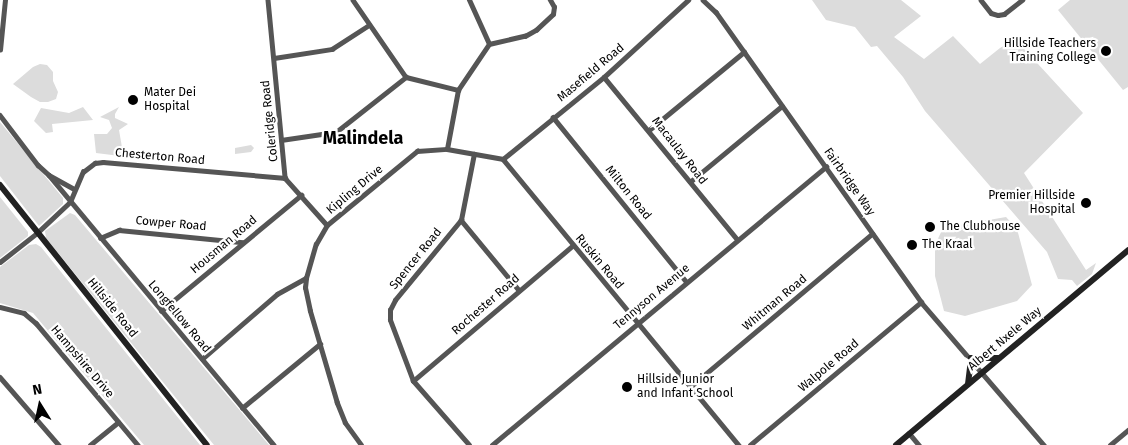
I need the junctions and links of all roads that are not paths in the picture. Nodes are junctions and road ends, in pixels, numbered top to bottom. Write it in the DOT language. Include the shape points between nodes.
graph roads {
  1 [pos="5,0"];
  2 [pos="268,0"];
  3 [pos="353,0"];
  4 [pos="469,0"];
  5 [pos="550,0"];
  6 [pos="688,0"];
  7 [pos="703,0"];
  8 [pos="980,0"];
  9 [pos="1022,0"];
  10 [pos="369,25"];
  11 [pos="489,44"];
  12 [pos="0,50"];
  13 [pos="744,52"];
  14 [pos="274,58"];
  15 [pos="406,77"];
  16 [pos="604,77"];
  17 [pos="458,90"];
  18 [pos="782,106"];
  19 [pos="0,115"];
  20 [pos="553,117"];
  21 [pos="649,130"];
  22 [pos="281,140"];
  23 [pos="447,149"];
  24 [pos="474,154"];
  25 [pos="502,159"];
  26 [pos="826,167"];
  27 [pos="49,175"];
  28 [pos="286,178"];
  29 [pos="690,182"];
  30 [pos="0,185"];
  31 [pos="74,189"];
  32 [pos="301,194"];
  33 [pos="70,202"];
  34 [pos="461,220"];
  35 [pos="327,225"];
  36 [pos="37,232"];
  37 [pos="872,234"];
  38 [pos="100,238"];
  39 [pos="737,239"];
  40 [pos="242,242"];
  41 [pos="572,246"];
  42 [pos="1128,250"];
  43 [pos="0,262"];
  44 [pos="306,278"];
  45 [pos="686,281"];
  46 [pos="519,290"];
  47 [pos="921,302"];
  48 [pos="0,307"];
  49 [pos="160,310"];
  50 [pos="637,322"];
  51 [pos="320,344"];
  52 [pos="971,358"];
  53 [pos="999,358"];
  54 [pos="202,359"];
  55 [pos="983,372"];
  56 [pos="0,377"];
  57 [pos="414,380"];
  58 [pos="968,384"];
  59 [pos="690,387"];
  60 [pos="242,408"];
  61 [pos="118,422"];
  62 [pos="1128,430"];
  63 [pos="910,434"];
  64 [pos="59,445"];
  65 [pos="90,445"];
  66 [pos="138,445"];
  67 [pos="207,445"];
  68 [pos="274,445"];
  69 [pos="361,445"];
  70 [pos="469,445"];
  71 [pos="492,445"];
  72 [pos="739,445"];
  73 [pos="750,445"];
  74 [pos="896,445"];
  75 [pos="919,445"];
  76 [pos="1044,445"];
  77 [pos="1110,445"];
  1 -- 12 [label="street"];
  2 -- 14 [label="street, Coleridge Road"];
  3 -- 10 [label="street"];
  4 -- 11 [label="street"];
  5 -- 11 [label="street" via="553,14 536,30 525,36"];
  6 -- 16 [label="street, Masefield Road"];
  7 -- 13 [label="street, Fairbridge Way" via="716,12"];
  8 -- 9 [label="street" via="991,13 1004,14"];
  10 -- 14 [label="street" via="332,49"];
  10 -- 15 [label="street"];
  11 -- 17 [label="street"];
  13 -- 18 [label="street, Fairbridge Way"];
  13 -- 21 [label="street"];
  14 -- 22 [label="street, Coleridge Road"];
  15 -- 17 [label="street"];
  15 -- 22 [label="street" via="336,132"];
  16 -- 20 [label="street, Masefield Road"];
  16 -- 21 [label="street, Macaulay Road"];
  17 -- 23 [label="street"];
  18 -- 26 [label="street, Fairbridge Way"];
  18 -- 29 [label="street"];
  19 -- 27 [label="street"];
  20 -- 25 [label="street, Masefield Road"];
  20 -- 45 [label="street, Milton Road"];
  21 -- 29 [label="street, Macaulay Road"];
  22 -- 28 [label="street, Coleridge Road"];
  23 -- 24 [label="street, Kipling Drive"];
  23 -- 35 [label="street, Kipling Drive" via="417,151"];
  24 -- 25 [label="street, Kipling Drive"];
  24 -- 34 [label="street, Spencer Road"];
  25 -- 41 [label="street, Ruskin Road"];
  26 -- 37 [label="street, Fairbridge Way"];
  26 -- 39 [label="street, Tennyson Avenue"];
  27 -- 31 [label="street"];
  27 -- 33 [label="street, Longfellow Road"];
  28 -- 31 [label="street, Chesterton Road" via="103,162 83,172"];
  28 -- 32 [label="street, Coleridge Road"];
  29 -- 39 [label="street, Macaulay Road"];
  30 -- 36 [label="main road, Hillside Road"];
  31 -- 33 [label="street, Chesterton Road"];
  32 -- 35 [label="street, Coleridge Road"];
  32 -- 40 [label="street, Housman Road"];
  33 -- 36 [label="street"];
  33 -- 38 [label="street, Longfellow Road"];
  34 -- 46 [label="street"];
  34 -- 57 [label="street, Spencer Road" via="390,310 393,331"];
  35 -- 44 [label="street, Kipling Drive" via="316,244"];
  36 -- 43 [label="street"];
  36 -- 67 [label="main road, Hillside Road"];
  37 -- 47 [label="street, Fairbridge Way"];
  37 -- 59 [label="street, Whitman Road"];
  38 -- 40 [label="street, Cowper Road" via="119,230"];
  38 -- 49 [label="street, Longfellow Road"];
  39 -- 45 [label="street, Tennyson Avenue"];
  40 -- 49 [label="street, Housman Road"];
  41 -- 46 [label="street, Rochester Road"];
  41 -- 50 [label="street, Ruskin Road"];
  42 -- 53 [label="main road, Albert Nxele Way"];
  44 -- 51 [label="street, Kipling Drive" via="307,297"];
  44 -- 54 [label="street" via="277,294"];
  45 -- 50 [label="street, Tennyson Avenue"];
  46 -- 57 [label="street, Rochester Road"];
  47 -- 52 [label="street, Fairbridge Way"];
  47 -- 73 [label="street, Walpole Road"];
  48 -- 61 [label="street, Hampshire Drive" via="24,313 36,323"];
  49 -- 54 [label="street, Longfellow Road"];
  50 -- 59 [label="street, Ruskin Road"];
  50 -- 71 [label="street, Tennyson Avenue"];
  51 -- 60 [label="street"];
  51 -- 69 [label="street, Kipling Drive" via="345,423"];
  52 -- 53 [label="main road"];
  52 -- 55 [label="street, Fairbridge Way"];
  52 -- 58 [label="main road"];
  53 -- 55 [label="main road, Albert Nxele Way"];
  54 -- 60 [label="street, Longfellow Road"];
  55 -- 58 [label="main road, Albert Nxele Way"];
  55 -- 76 [label="street, Fairbridge Way"];
  56 -- 64 [label="street"];
  57 -- 70 [label="street, Spencer Road"];
  58 -- 63 [label="main road, Albert Nxele Way"];
  59 -- 72 [label="street, Ruskin Road"];
  60 -- 68 [label="street, Longfellow Road"];
  61 -- 65 [label="street"];
  61 -- 66 [label="street, Hampshire Drive"];
  62 -- 77 [label="street"];
  63 -- 74 [label="main road, Albert Nxele Way"];
  63 -- 75 [label="street"];
}
